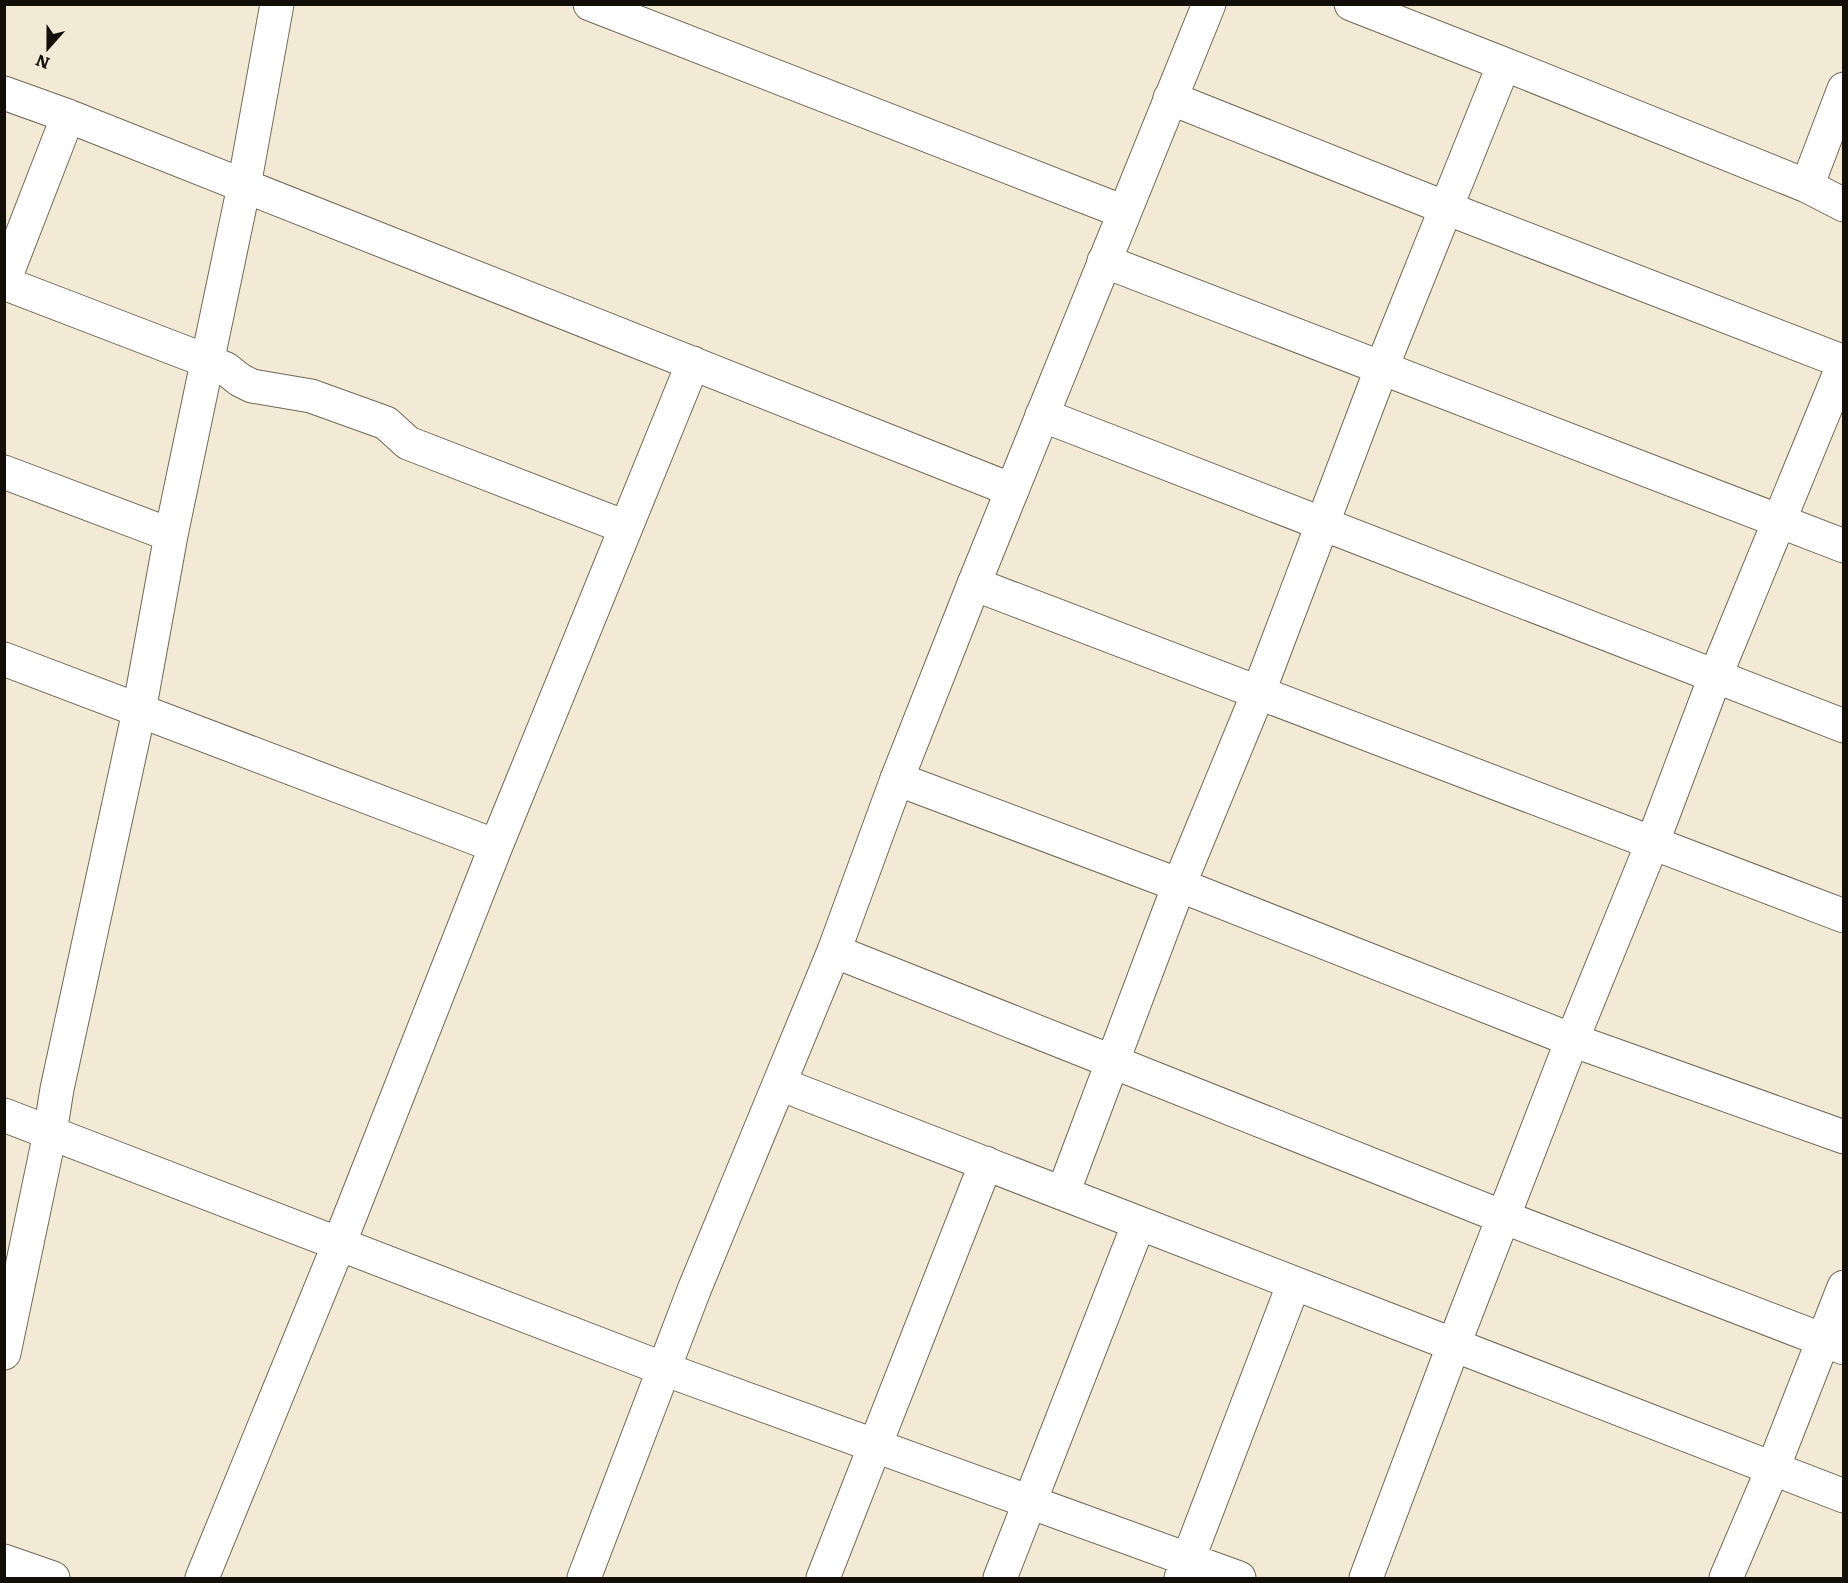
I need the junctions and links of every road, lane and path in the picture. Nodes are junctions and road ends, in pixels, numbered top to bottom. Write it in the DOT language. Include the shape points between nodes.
graph roads {
  1 [pos="277,4"];
  2 [pos="590,4"];
  3 [pos="1209,4"];
  4 [pos="1351,4"];
  5 [pos="623,10"];
  6 [pos="1504,63"];
  7 [pos="1844,89"];
  8 [pos="4,93"];
  9 [pos="1170,98"];
  10 [pos="68,116"];
  11 [pos="244,186"];
  12 [pos="1807,186"];
  13 [pos="1844,205"];
  14 [pos="1446,208"];
  15 [pos="1124,212"];
  16 [pos="1104,261"];
  17 [pos="4,282"];
  18 [pos="207,361"];
  19 [pos="1844,362"];
  20 [pos="693,363"];
  21 [pos="1382,366"];
  22 [pos="1042,416"];
  23 [pos="4,472"];
  24 [pos="1012,490"];
  25 [pos="1780,522"];
  26 [pos="1322,524"];
  27 [pos="625,526"];
  28 [pos="171,535"];
  29 [pos="1844,546"];
  30 [pos="974,584"];
  31 [pos="4,659"];
  32 [pos="1715,677"];
  33 [pos="1258,691"];
  34 [pos="139,711"];
  35 [pos="1844,726"];
  36 [pos="897,779"];
  37 [pos="1652,844"];
  38 [pos="496,846"];
  39 [pos="1179,885"];
  40 [pos="1844,916"];
  41 [pos="834,951"];
  42 [pos="1572,1040"];
  43 [pos="1114,1062"];
  44 [pos="780,1083"];
  45 [pos="4,1115"];
  46 [pos="50,1133"];
  47 [pos="1844,1137"];
  48 [pos="986,1163"];
  49 [pos="1063,1193"];
  50 [pos="1503,1217"];
  51 [pos="1139,1223"];
  52 [pos="339,1244"];
  53 [pos="1294,1282"];
  54 [pos="1844,1287"];
  55 [pos="1454,1344"];
  56 [pos="1833,1344"];
  57 [pos="4,1353"];
  58 [pos="664,1369"];
  59 [pos="876,1446"];
  60 [pos="1773,1468"];
  61 [pos="1844,1496"];
  62 [pos="1029,1502"];
  63 [pos="4,1560"];
  64 [pos="1184,1569"];
  65 [pos="53,1578"];
  66 [pos="202,1578"];
  67 [pos="584,1578"];
  68 [pos="823,1578"];
  69 [pos="999,1578"];
  70 [pos="1239,1578"];
  71 [pos="1366,1578"];
  72 [pos="1726,1578"];
  1 -- 11 [label="street"];
  2 -- 5 [label="street"];
  3 -- 9 [label="street"];
  4 -- 6 [label="street"];
  5 -- 15 [label="street"];
  6 -- 12 [label="street"];
  6 -- 14 [label="street"];
  7 -- 12 [label="street"];
  8 -- 10 [label="street"];
  9 -- 14 [label="street"];
  9 -- 15 [label="street"];
  10 -- 11 [label="street"];
  10 -- 17 [label="street"];
  11 -- 18 [label="street"];
  11 -- 20 [label="street"];
  12 -- 13 [label="street"];
  14 -- 19 [label="street"];
  14 -- 21 [label="street"];
  15 -- 16 [label="street"];
  16 -- 21 [label="street"];
  16 -- 22 [label="street"];
  17 -- 18 [label="street"];
  18 -- 27 [label="street" via="252,386 311,396 386,423 408,443"];
  18 -- 28 [label="street"];
  19 -- 25 [label="street"];
  20 -- 24 [label="street"];
  20 -- 27 [label="street"];
  21 -- 25 [label="street"];
  21 -- 26 [label="street"];
  22 -- 24 [label="street"];
  22 -- 26 [label="street"];
  23 -- 28 [label="street"];
  24 -- 30 [label="street"];
  25 -- 29 [label="street"];
  25 -- 32 [label="street"];
  26 -- 32 [label="street"];
  26 -- 33 [label="street"];
  27 -- 38 [label="street"];
  28 -- 34 [label="street"];
  30 -- 33 [label="street"];
  30 -- 36 [label="street"];
  31 -- 34 [label="street"];
  32 -- 35 [label="street"];
  32 -- 37 [label="street"];
  33 -- 37 [label="street"];
  33 -- 39 [label="street"];
  34 -- 38 [label="street"];
  34 -- 46 [label="street"];
  36 -- 39 [label="street"];
  36 -- 41 [label="street"];
  37 -- 40 [label="street"];
  37 -- 42 [label="street"];
  38 -- 52 [label="street"];
  39 -- 42 [label="street"];
  39 -- 43 [label="street"];
  41 -- 43 [label="street"];
  41 -- 44 [label="street"];
  42 -- 47 [label="street"];
  42 -- 50 [label="street"];
  43 -- 49 [label="street"];
  43 -- 50 [label="street"];
  44 -- 48 [label="street"];
  44 -- 58 [label="street"];
  45 -- 46 [label="street"];
  46 -- 52 [label="street"];
  46 -- 57 [label="street"];
  48 -- 49 [label="street"];
  48 -- 59 [label="street"];
  49 -- 51 [label="street"];
  50 -- 55 [label="street"];
  50 -- 56 [label="street"];
  51 -- 53 [label="street"];
  51 -- 62 [label="street"];
  52 -- 58 [label="street"];
  52 -- 66 [label="street"];
  53 -- 55 [label="street"];
  53 -- 64 [label="street"];
  54 -- 56 [label="street"];
  55 -- 60 [label="street"];
  55 -- 71 [label="street"];
  56 -- 60 [label="street"];
  58 -- 59 [label="street"];
  58 -- 67 [label="street"];
  59 -- 62 [label="street"];
  59 -- 68 [label="street"];
  60 -- 61 [label="street"];
  60 -- 72 [label="street"];
  62 -- 64 [label="street"];
  62 -- 69 [label="street"];
  63 -- 65 [label="street"];
  64 -- 70 [label="street"];
}
